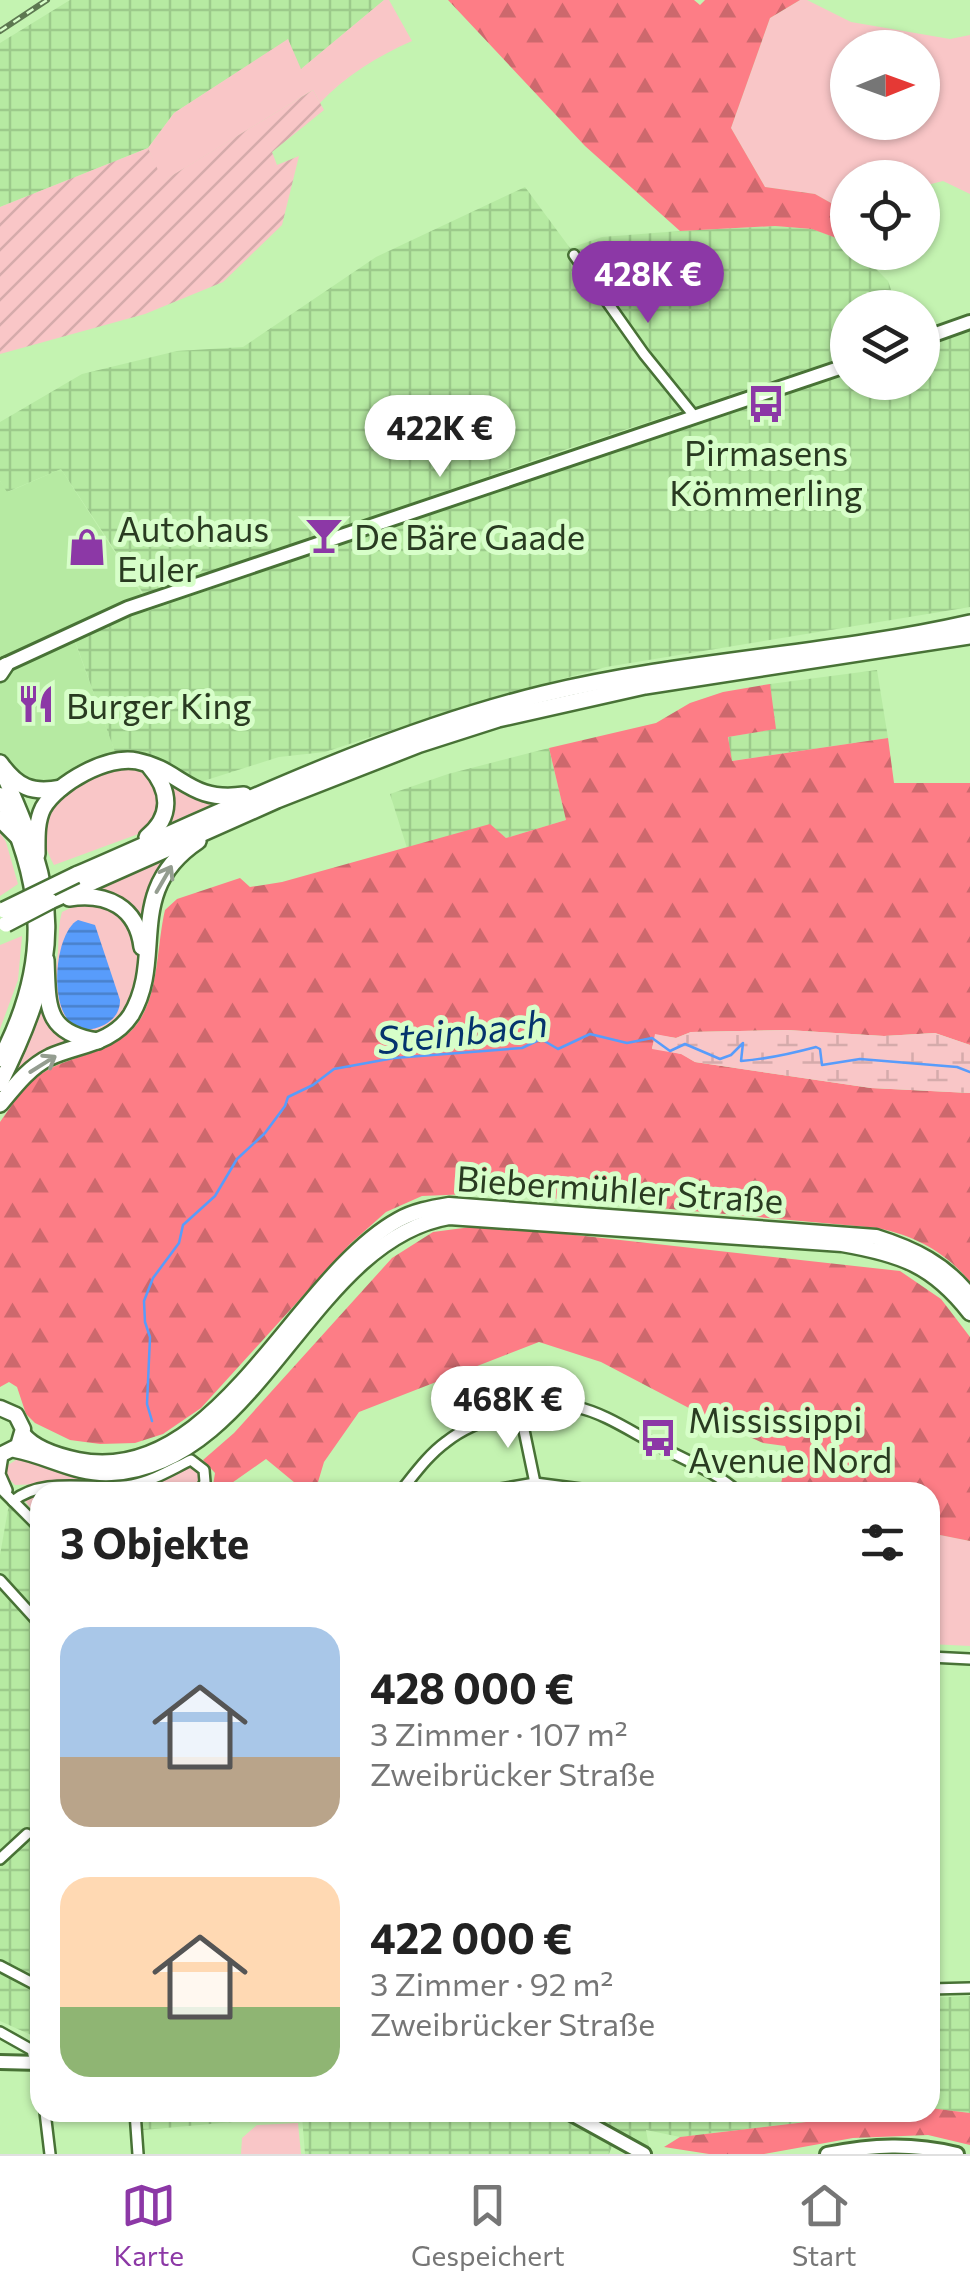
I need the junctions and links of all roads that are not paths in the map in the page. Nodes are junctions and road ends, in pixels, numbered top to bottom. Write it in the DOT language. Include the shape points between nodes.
graph roads {
  1 [pos="574,255"];
  2 [pos="970,322"];
  3 [pos="940,333"];
  4 [pos="830,371"];
  5 [pos="695,417"];
  6 [pos="970,623"];
  7 [pos="970,636"];
  8 [pos="1,668"];
  9 [pos="0,765"];
  10 [pos="147,765"];
  11 [pos="61,788"];
  12 [pos="263,791"];
  13 [pos="0,796"];
  14 [pos="231,819"];
  15 [pos="0,820"];
  16 [pos="20,840"];
  17 [pos="130,852"];
  18 [pos="37,854"];
  19 [pos="77,887"];
  20 [pos="2,919"];
  21 [pos="46,960"];
  22 [pos="144,966"];
  23 [pos="98,1041"];
  24 [pos="1,1056"];
  25 [pos="0,1084"];
  26 [pos="0,1104"];
  27 [pos="970,1296"];
  28 [pos="970,1313"];
  29 [pos="0,1408"];
  30 [pos="520,1411"];
  31 [pos="23,1434"];
  32 [pos="6,1453"];
  33 [pos="142,1482"];
  34 [pos="205,1482"];
  35 [pos="409,1482"];
  36 [pos="534,1482"];
  37 [pos="726,1482"];
  38 [pos="0,1488"];
  39 [pos="30,1490"];
  40 [pos="14,1501"];
  41 [pos="30,1518"];
  42 [pos="0,1580"];
  43 [pos="30,1613"];
  44 [pos="940,1658"];
  45 [pos="970,1659"];
  46 [pos="27,1834"];
  47 [pos="0,1859"];
  48 [pos="0,1966"];
  49 [pos="30,1982"];
  50 [pos="970,1988"];
  51 [pos="940,1989"];
  52 [pos="0,2032"];
  53 [pos="30,2051"];
  54 [pos="0,2062"];
  55 [pos="30,2063"];
  56 [pos="45,2122"];
  57 [pos="135,2122"];
  58 [pos="586,2122"];
  59 [pos="50,2154"];
  60 [pos="138,2154"];
  61 [pos="644,2154"];
  62 [pos="827,2154"];
  63 [pos="956,2154"];
  1 -- 5 [label="street"];
  2 -- 3 [label="street"];
  4 -- 5 [label="street"];
  5 -- 8 [label="street" via="128,608"];
  6 -- 12 [label="highway" via="544,694 439,724"];
  7 -- 14 [label="highway" via="645,686 498,718"];
  9 -- 11 [label="highway" via="25,788"];
  9 -- 18 [label="main road"];
  10 -- 11 [label="highway" via="116,762"];
  10 -- 12 [label="highway" via="203,795"];
  10 -- 17 [label="highway" via="162,784 165,817"];
  11 -- 18 [label="highway" via="41,812"];
  12 -- 17 [label="highway"];
  13 -- 16 [label="main road"];
  14 -- 19 [label="highway"];
  22 -- 14 [label="highway, one-way" via="162,878 186,849"];
  15 -- 16 [label="highway"];
  16 -- 24 [label="main road" via="34,890 36,952 25,1001"];
  17 -- 19 [label="highway"];
  18 -- 21 [label="main road" via="48,917"];
  19 -- 20 [label="highway, bridge"];
  19 -- 20 [label="highway, bridge"];
  19 -- 22 [label="highway" via="131,915"];
  21 -- 23 [label="highway" via="54,1019 69,1035"];
  21 -- 25 [label="main road" via="32,1016"];
  22 -- 23 [label="highway" via="130,1015"];
  26 -- 23 [label="highway, one-way" via="48,1058"];
  27 -- 31 [label="main road, Biebermühler Straße" via="934,1262 876,1237 463,1204 421,1210 387,1227 345,1265 209,1414 164,1448 117,1461 80,1461"];
  28 -- 32 [label="main road" via="928,1270 886,1252 450,1217 414,1226 381,1246 228,1413 172,1456 138,1470 102,1473"];
  29 -- 31 [label="main road" via="16,1415"];
  30 -- 35 [label="street" via="446,1442"];
  30 -- 36 [label="street"];
  30 -- 37 [label="street" via="558,1404 588,1410"];
  31 -- 32 [label="main road"];
  32 -- 40 [label="street" via="2,1480"];
  33 -- 34 [label="street" via="192,1460 204,1470"];
  38 -- 40 [label="street"];
  39 -- 40 [label="street"];
  40 -- 41 [label="street"];
  42 -- 43 [label="street"];
  44 -- 45 [label="street"];
  46 -- 47 [label="street"];
  48 -- 49 [label="street"];
  50 -- 51 [label="street"];
  52 -- 53 [label="street"];
  54 -- 55 [label="street"];
  56 -- 59 [label="street"];
  57 -- 60 [label="street"];
  58 -- 61 [label="street"];
  62 -- 63 [label="street" via="905,2145"];
}
